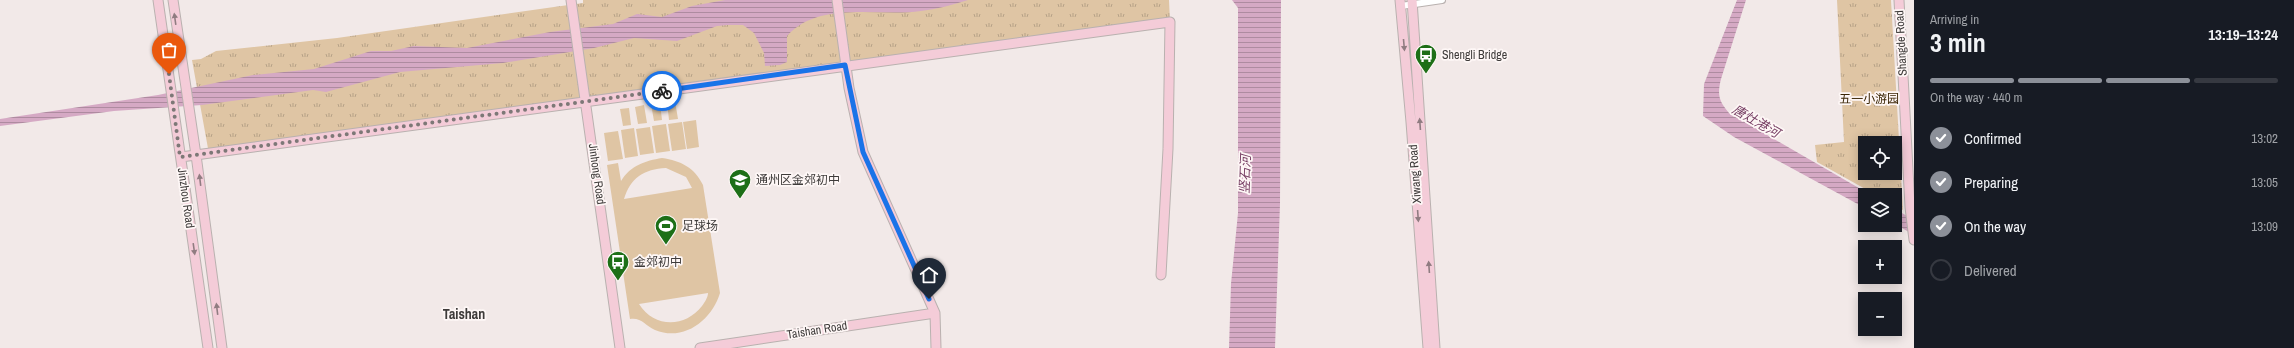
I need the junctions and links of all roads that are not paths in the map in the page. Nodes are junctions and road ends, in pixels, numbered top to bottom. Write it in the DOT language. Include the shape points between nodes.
graph roads {
  1 [pos="158,0"];
  2 [pos="173,0"];
  3 [pos="571,0"];
  4 [pos="837,0"];
  5 [pos="1442,0"];
  6 [pos="1898,0"];
  7 [pos="1412,2"];
  8 [pos="1400,3"];
  9 [pos="845,65"];
  10 [pos="586,101"];
  11 [pos="196,155"];
  12 [pos="180,157"];
  13 [pos="1914,240"];
  14 [pos="1161,275"];
  15 [pos="935,313"];
  16 [pos="208,348"];
  17 [pos="222,348"];
  18 [pos="620,348"];
  19 [pos="700,348"];
  20 [pos="936,348"];
  21 [pos="1428,348"];
  22 [pos="1435,348"];
  1 -- 12 [label="street, Jinzhou Road"];
  11 -- 2 [label="street, Jinzhou Road, one-way"];
  3 -- 10 [label="street, Jinhong Road"];
  4 -- 9 [label="street"];
  5 -- 7 [label="street"];
  6 -- 13 [label="street, Shangde Road"];
  7 -- 8 [label="street"];
  22 -- 7 [label="street, Xiwang Road, one-way"];
  8 -- 21 [label="street, Xiwang Road, one-way"];
  9 -- 10 [label="street"];
  9 -- 14 [label="street" via="1170,22 1168,149"];
  9 -- 15 [label="street" via="863,152"];
  10 -- 11 [label="street"];
  10 -- 18 [label="street, Jinhong Road"];
  11 -- 12 [label="street"];
  17 -- 11 [label="street, Jinzhou Road, one-way"];
  12 -- 16 [label="street, Jinzhou Road, one-way"];
  15 -- 19 [label="street, Taishan Road"];
  15 -- 20 [label="street"];
}
